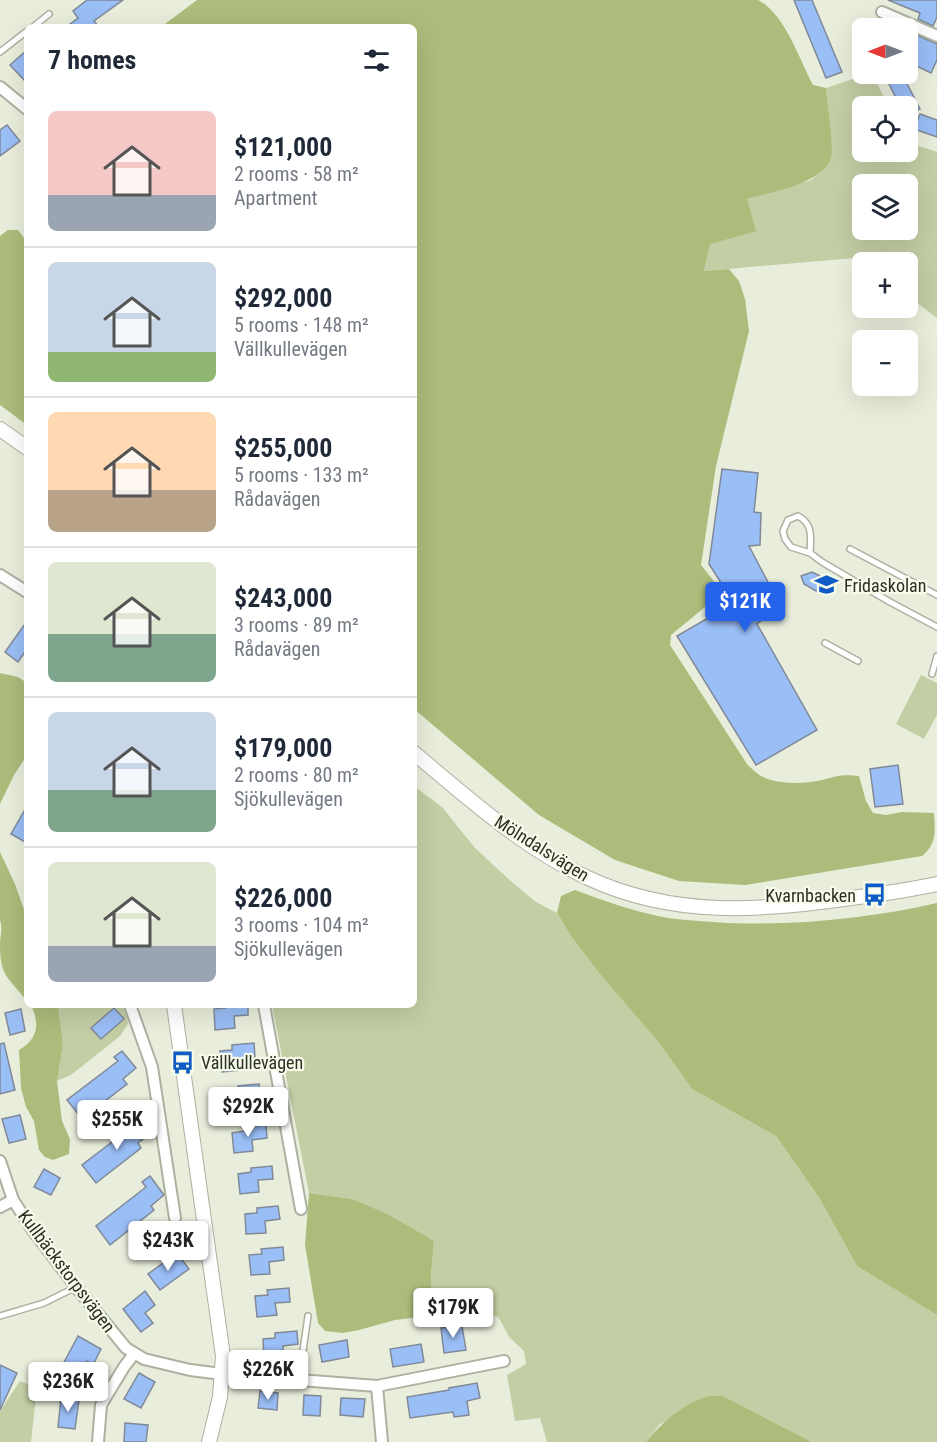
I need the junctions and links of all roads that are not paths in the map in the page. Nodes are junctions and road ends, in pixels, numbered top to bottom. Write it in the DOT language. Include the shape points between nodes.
graph roads {
  1 [pos="882,12"];
  2 [pos="49,14"];
  3 [pos="37,24"];
  4 [pos="24,34"];
  5 [pos="937,36"];
  6 [pos="0,52"];
  7 [pos="0,87"];
  8 [pos="24,107"];
  9 [pos="0,429"];
  10 [pos="24,446"];
  11 [pos="850,549"];
  12 [pos="810,552"];
  13 [pos="0,575"];
  14 [pos="24,590"];
  15 [pos="937,595"];
  16 [pos="937,627"];
  17 [pos="825,643"];
  18 [pos="937,656"];
  19 [pos="858,661"];
  20 [pos="932,674"];
  21 [pos="417,755"];
  22 [pos="937,884"];
  23 [pos="131,1008"];
  24 [pos="174,1008"];
  25 [pos="265,1008"];
  26 [pos="0,1161"];
  27 [pos="13,1200"];
  28 [pos="0,1207"];
  29 [pos="301,1209"];
  30 [pos="175,1218"];
  31 [pos="76,1287"];
  32 [pos="0,1316"];
  33 [pos="308,1316"];
  34 [pos="134,1354"];
  35 [pos="504,1360"];
  36 [pos="222,1374"];
  37 [pos="299,1378"];
  38 [pos="377,1386"];
  39 [pos="98,1442"];
  40 [pos="209,1442"];
  41 [pos="382,1442"];
  1 -- 5 [label="street"];
  2 -- 3 [label="lane"];
  4 -- 6 [label="lane"];
  7 -- 8 [label="street"];
  9 -- 10 [label="street"];
  11 -- 15 [label="lane"];
  12 -- 12 [label="lane" via="812,533 808,525 798,516 788,520 784,539 791,547"];
  12 -- 16 [label="lane"];
  13 -- 14 [label="street"];
  17 -- 19 [label="lane"];
  18 -- 20 [label="lane"];
  21 -- 22 [label="street, Mölndalsvägen" via="501,824 556,862 642,898 692,907 748,910"];
  23 -- 30 [label="street" via="152,1067"];
  24 -- 36 [label="street" via="220,1327"];
  25 -- 29 [label="street"];
  26 -- 27 [label="street, Kullbäckstorpsvägen"];
  27 -- 28 [label="street, Kullbäckstorpsvägen"];
  27 -- 31 [label="street, Kullbäckstorpsvägen"];
  31 -- 32 [label="lane" via="44,1303"];
  31 -- 34 [label="street, Kullbäckstorpsvägen"];
  33 -- 37 [label="lane"];
  34 -- 36 [label="street" via="158,1363"];
  34 -- 39 [label="street" via="101,1404"];
  35 -- 38 [label="street"];
  36 -- 37 [label="street"];
  36 -- 40 [label="street"];
  37 -- 38 [label="street"];
  38 -- 41 [label="street"];
}
